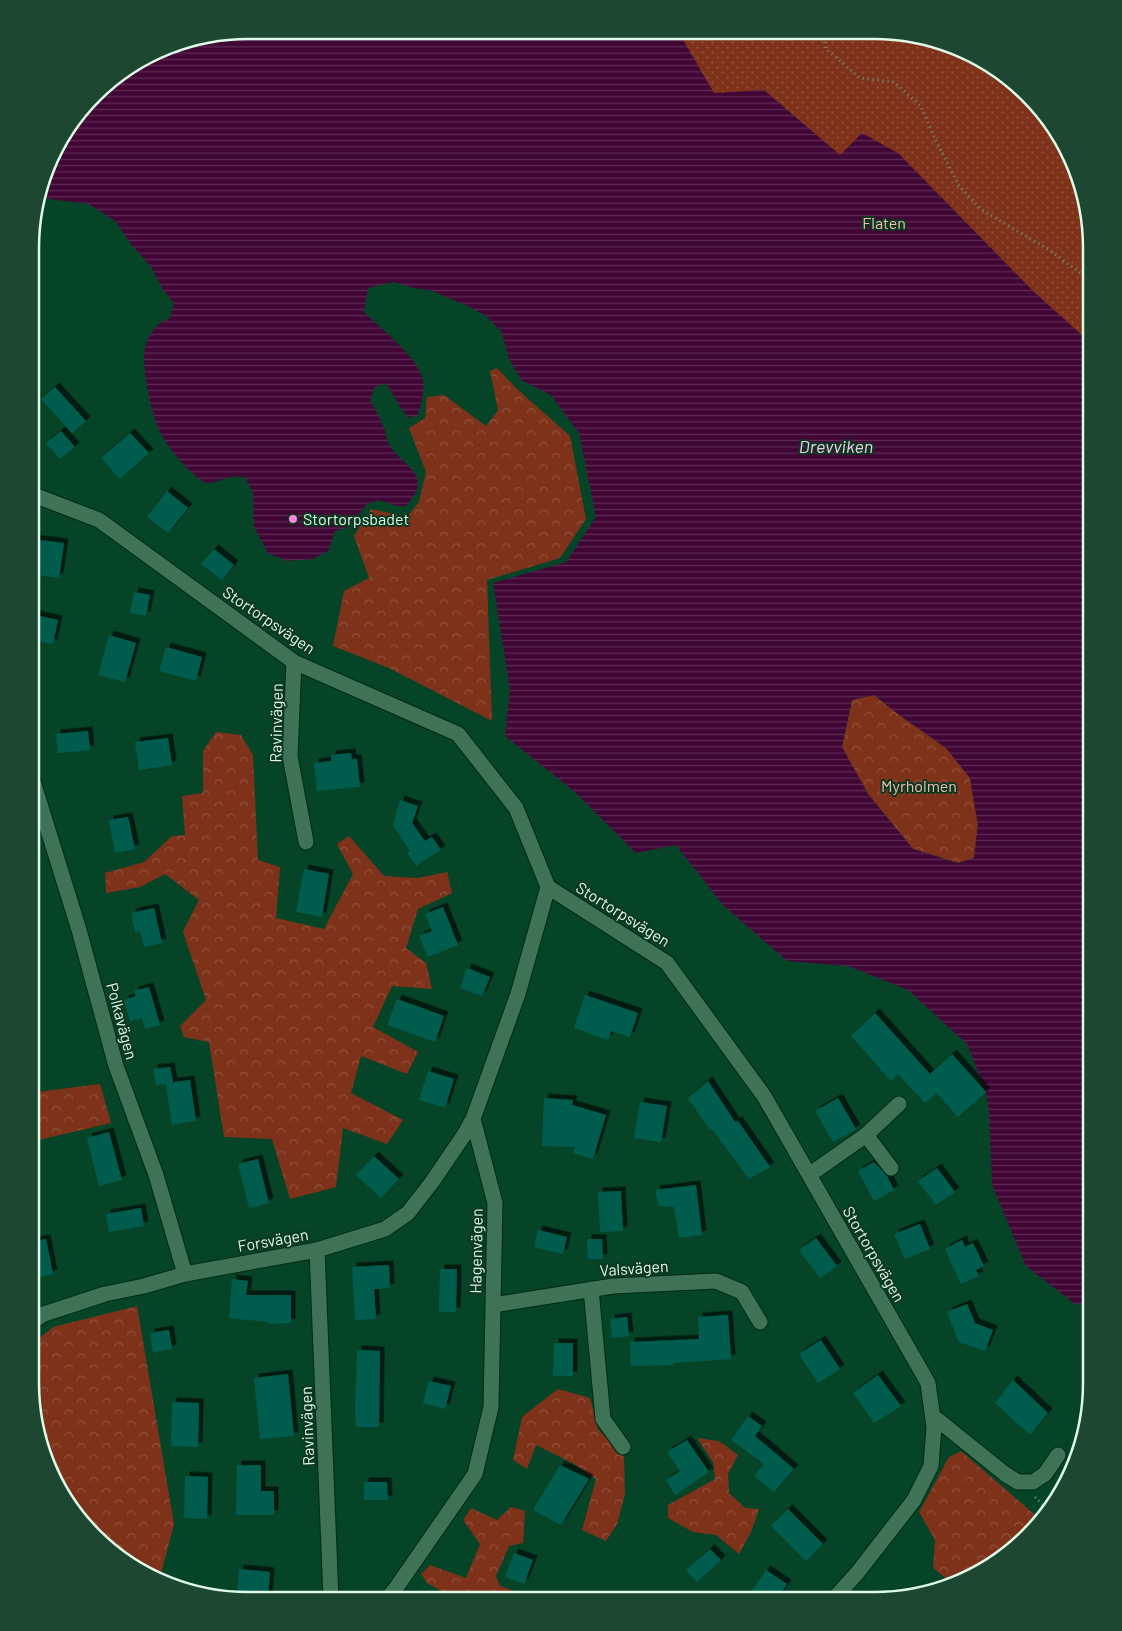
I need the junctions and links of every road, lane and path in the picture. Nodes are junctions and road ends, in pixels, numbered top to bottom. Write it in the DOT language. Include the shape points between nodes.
graph roads {
  1 [pos="825,39"];
  2 [pos="1083,275"];
  3 [pos="39,497"];
  4 [pos="294,662"];
  5 [pos="39,801"];
  6 [pos="306,842"];
  7 [pos="548,886"];
  8 [pos="899,1104"];
  9 [pos="473,1119"];
  10 [pos="866,1135"];
  11 [pos="891,1168"];
  12 [pos="809,1175"];
  13 [pos="317,1250"];
  14 [pos="185,1274"];
  15 [pos="591,1289"];
  16 [pos="493,1305"];
  17 [pos="39,1317"];
  18 [pos="760,1322"];
  19 [pos="932,1416"];
  20 [pos="623,1447"];
  21 [pos="1058,1455"];
  22 [pos="331,1592"];
  23 [pos="393,1592"];
  24 [pos="840,1592"];
  1 -- 2 [label="path" via="824,48 860,78 894,82 921,106 959,186 982,210 1050,251"];
  3 -- 4 [label="street, Stortorpsvägen" via="99,520"];
  4 -- 6 [label="street, Ravinvägen" via="290,756"];
  4 -- 7 [label="street, Stortorpsvägen" via="458,734 516,808"];
  5 -- 14 [label="street, Polkavägen" via="116,1066 156,1175"];
  7 -- 9 [label="street" via="518,994"];
  7 -- 12 [label="street, Stortorpsvägen" via="667,963 764,1096"];
  8 -- 10 [label="street"];
  9 -- 13 [label="street, Forsvägen" via="408,1213 385,1230"];
  9 -- 16 [label="street, Hagenvägen" via="495,1203"];
  10 -- 11 [label="street"];
  10 -- 12 [label="street"];
  12 -- 19 [label="street, Stortorpsvägen" via="928,1383"];
  13 -- 14 [label="street, Forsvägen"];
  13 -- 22 [label="street, Ravinvägen"];
  14 -- 17 [label="street, Forsvägen" via="105,1294"];
  15 -- 16 [label="street, Valsvägen"];
  15 -- 18 [label="street, Valsvägen" via="716,1281 742,1292"];
  15 -- 20 [label="street" via="603,1419"];
  16 -- 23 [label="street, Hagenvägen" via="491,1407 475,1474"];
  19 -- 21 [label="street" via="1018,1482 1033,1482 1045,1474"];
  19 -- 24 [label="street, Stortorpsvägen" via="931,1466 914,1500"];
}
